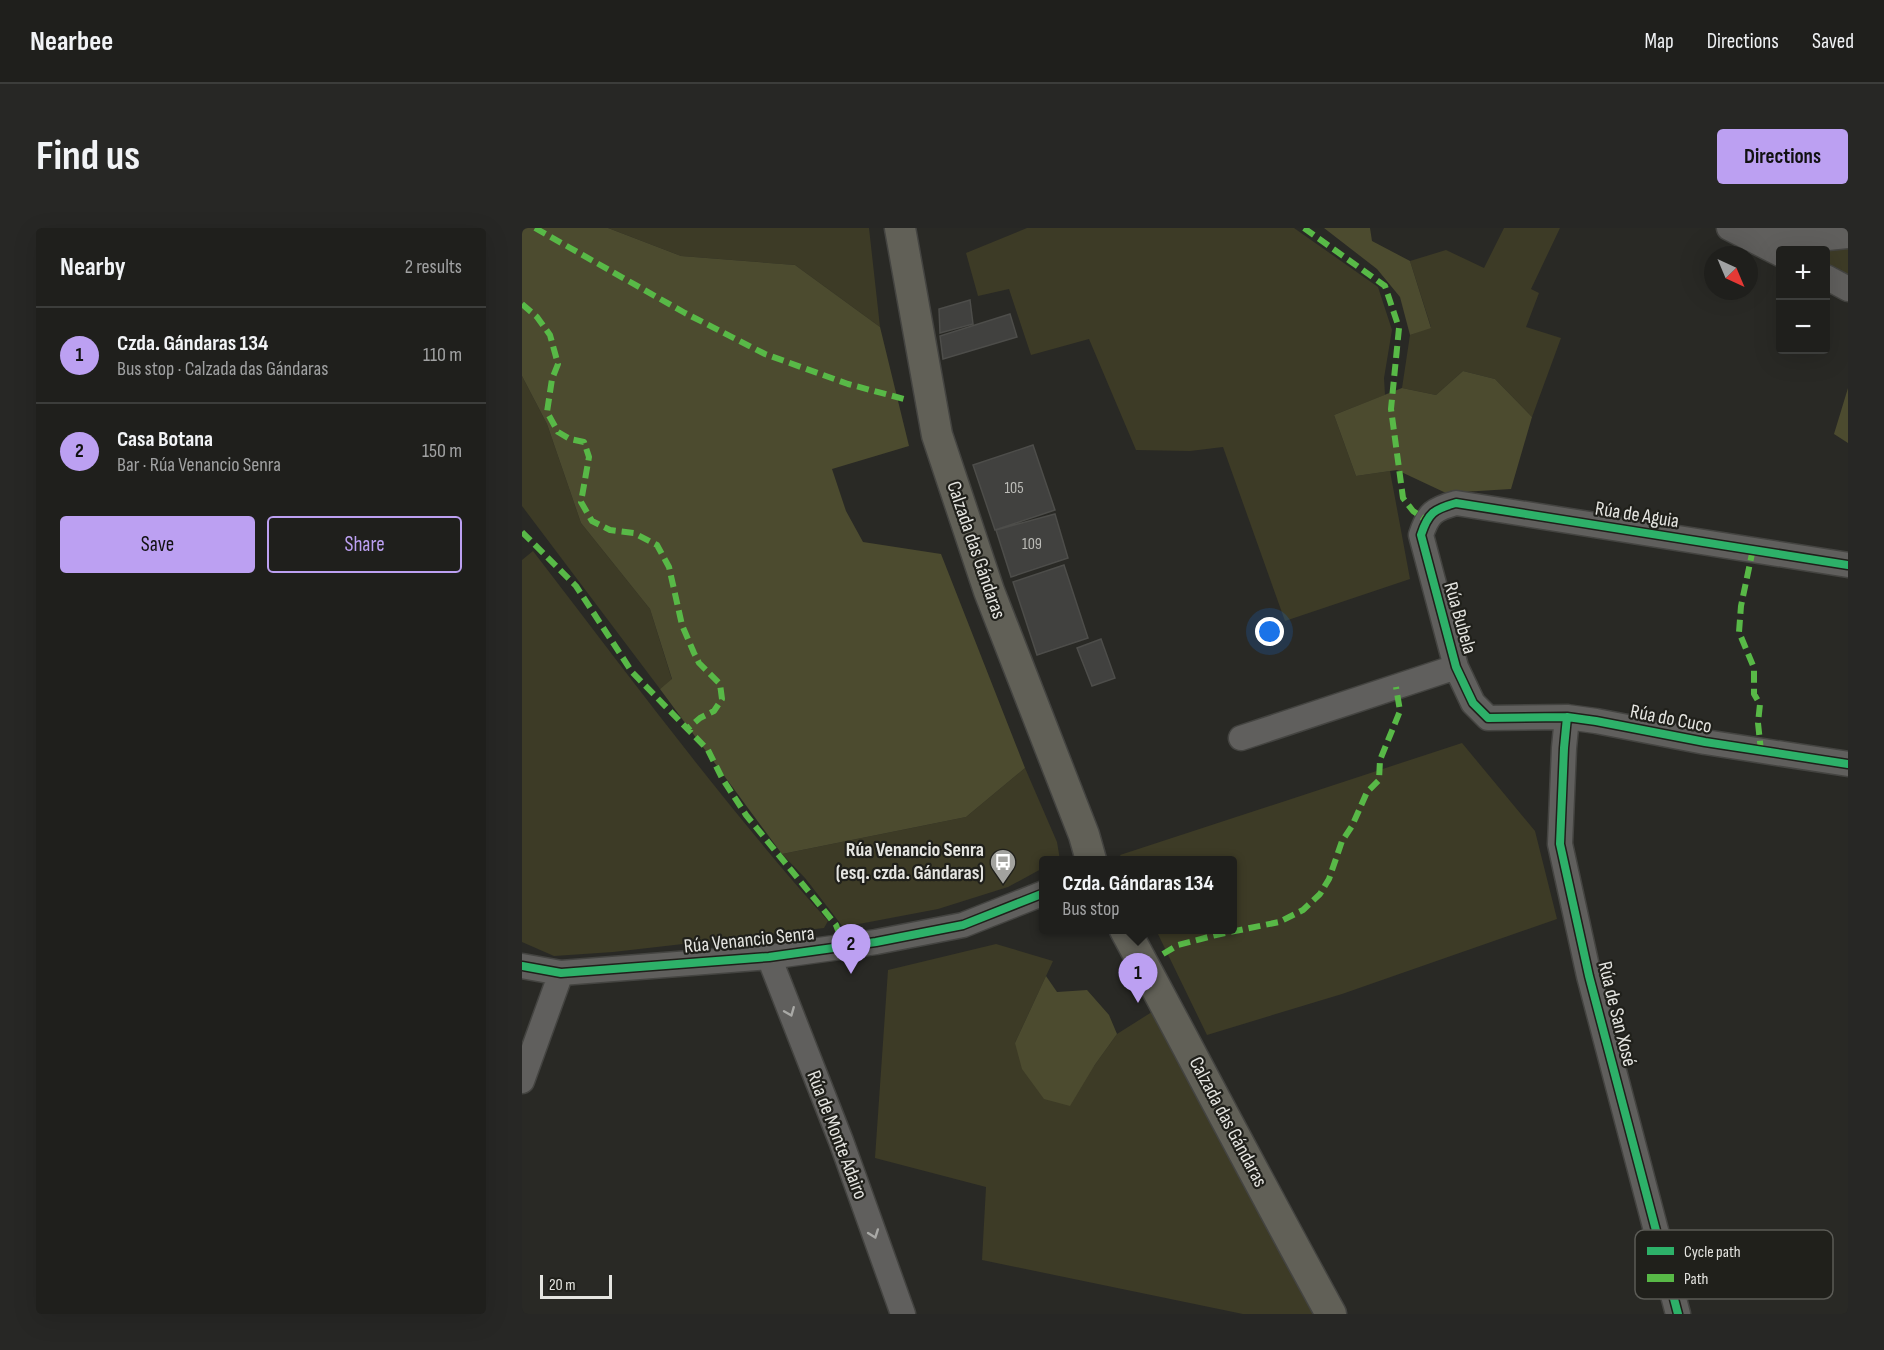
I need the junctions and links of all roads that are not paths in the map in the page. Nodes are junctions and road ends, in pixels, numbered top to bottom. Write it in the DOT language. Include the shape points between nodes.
graph roads {
  1 [pos="900,228"];
  2 [pos="1729,228"];
  3 [pos="1760,228"];
  4 [pos="1848,236"];
  5 [pos="1776,252"];
  6 [pos="1830,279"];
  7 [pos="1848,288"];
  8 [pos="1426,520"];
  9 [pos="1848,565"];
  10 [pos="1456,667"];
  11 [pos="1567,717"];
  12 [pos="1488,718"];
  13 [pos="1241,738"];
  14 [pos="1848,764"];
  15 [pos="1090,856"];
  16 [pos="1039,895"];
  17 [pos="1127,934"];
  18 [pos="769,957"];
  19 [pos="522,966"];
  20 [pos="561,973"];
  21 [pos="522,1080"];
  22 [pos="1656,1230"];
  23 [pos="1674,1299"];
  24 [pos="903,1314"];
  25 [pos="1331,1314"];
  26 [pos="1678,1314"];
  1 -- 15 [label="main road, Calzada das Gándaras" via="937,435 989,591"];
  2 -- 5 [label="street"];
  3 -- 4 [label="street" via="1818,239"];
  6 -- 7 [label="street"];
  8 -- 9 [label="street, Rúa de Aguia" via="1437,508 1456,503"];
  8 -- 10 [label="street, Rúa Bubela" via="1421,535 1425,556"];
  10 -- 12 [label="street, Rúa Bubela" via="1473,703"];
  10 -- 13 [label="street"];
  11 -- 12 [label="street, Rúa do Cuco"];
  11 -- 14 [label="street, Rúa do Cuco"];
  11 -- 22 [label="street, Rúa de San Xosé" via="1560,844 1589,976"];
  16 -- 18 [label="street, Rúa Venancio Senra" via="963,925"];
  17 -- 25 [label="main road, Calzada das Gándaras"];
  18 -- 20 [label="street, Rúa Venancio Senra"];
  18 -- 24 [label="street, Rúa de Monte Adairo, one-way"];
  19 -- 20 [label="street, Rúa Venancio Senra"];
  20 -- 21 [label="street"];
  23 -- 26 [label="street, Rúa de San Xosé"];
}
